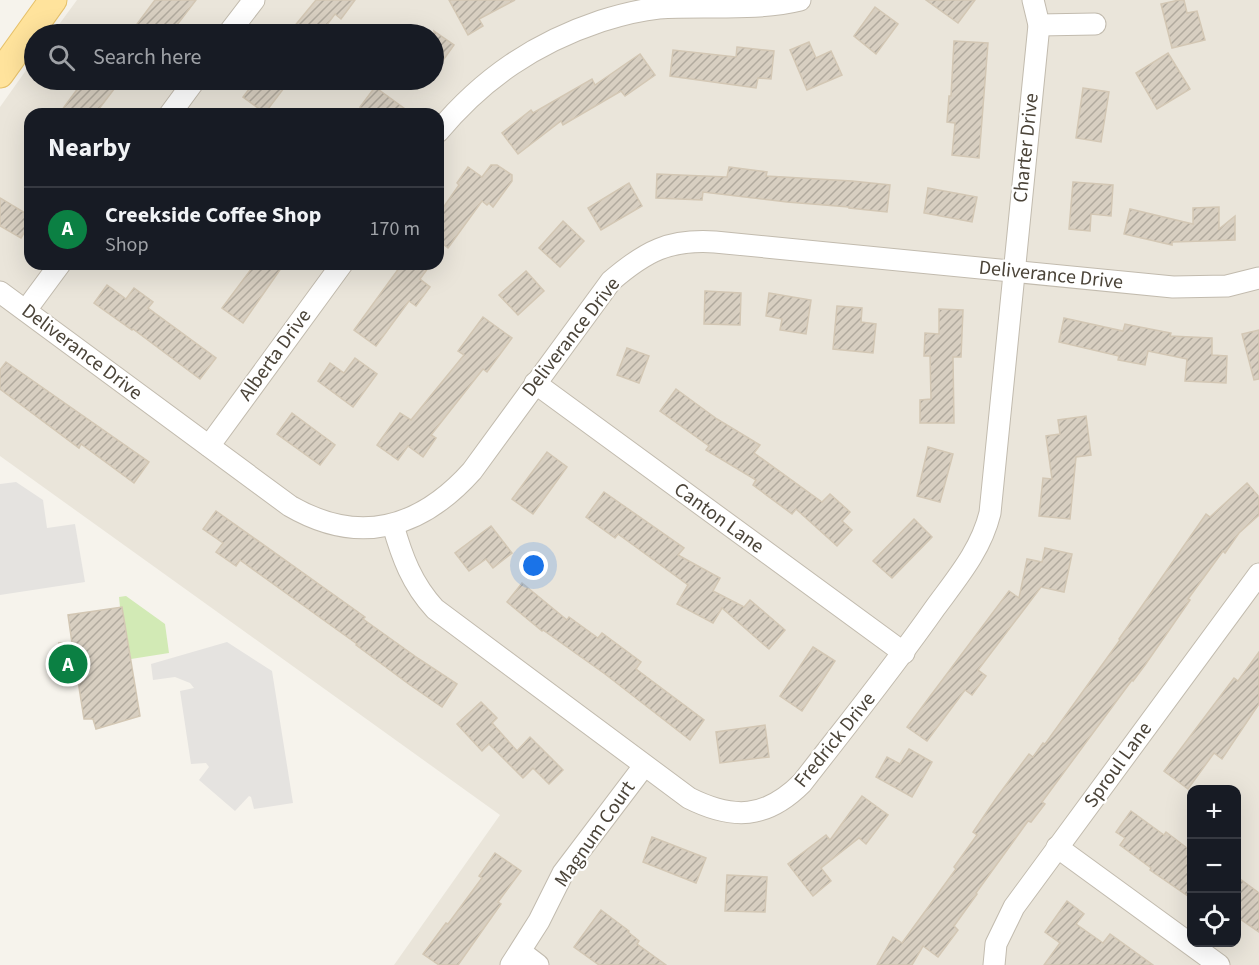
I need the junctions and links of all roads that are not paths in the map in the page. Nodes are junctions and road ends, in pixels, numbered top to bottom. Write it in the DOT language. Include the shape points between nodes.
graph roads {
  1 [pos="53,0"];
  2 [pos="254,0"];
  3 [pos="800,0"];
  4 [pos="1033,0"];
  5 [pos="36,24"];
  6 [pos="236,24"];
  7 [pos="1095,24"];
  8 [pos="1039,25"];
  9 [pos="24,40"];
  10 [pos="0,74"];
  11 [pos="188,90"];
  12 [pos="174,108"];
  13 [pos="444,126"];
  14 [pos="56,270"];
  15 [pos="338,270"];
  16 [pos="1014,271"];
  17 [pos="1259,278"];
  18 [pos="0,292"];
  19 [pos="26,310"];
  20 [pos="535,383"];
  21 [pos="209,446"];
  22 [pos="393,525"];
  23 [pos="1259,574"];
  24 [pos="904,653"];
  25 [pos="644,766"];
  26 [pos="1057,847"];
  27 [pos="516,958"];
  28 [pos="538,965"];
  29 [pos="994,965"];
  30 [pos="1219,965"];
  1 -- 5 [label="main road"];
  2 -- 6 [label="street"];
  3 -- 13 [label="street" via="763,6 656,8 572,31 496,75"];
  4 -- 8 [label="street, Charter Drive"];
  7 -- 8 [label="street"];
  8 -- 16 [label="street, Charter Drive"];
  9 -- 10 [label="main road"];
  11 -- 12 [label="street"];
  14 -- 19 [label="street"];
  15 -- 21 [label="street, Alberta Drive"];
  16 -- 17 [label="street, Deliverance Drive" via="1204,288"];
  16 -- 20 [label="street, Deliverance Drive" via="690,240 668,245 611,280"];
  16 -- 24 [label="street, Fredrick Drive" via="986,530 971,558"];
  18 -- 19 [label="street, Deliverance Drive"];
  19 -- 21 [label="street, Deliverance Drive"];
  20 -- 22 [label="street, Deliverance Drive" via="458,486 429,508"];
  20 -- 24 [label="street, Canton Lane"];
  21 -- 22 [label="street, Deliverance Drive" via="310,517 348,528"];
  22 -- 25 [label="street, Fredrick Drive" via="410,576 435,609"];
  23 -- 26 [label="street, Sproul Lane"];
  24 -- 25 [label="street, Fredrick Drive" via="802,783 774,806 743,814 706,807"];
  25 -- 27 [label="street, Magnum Court" via="563,873"];
  26 -- 29 [label="street, Sproul Lane" via="1002,928"];
  26 -- 30 [label="street"];
  27 -- 28 [label="street"];
}
